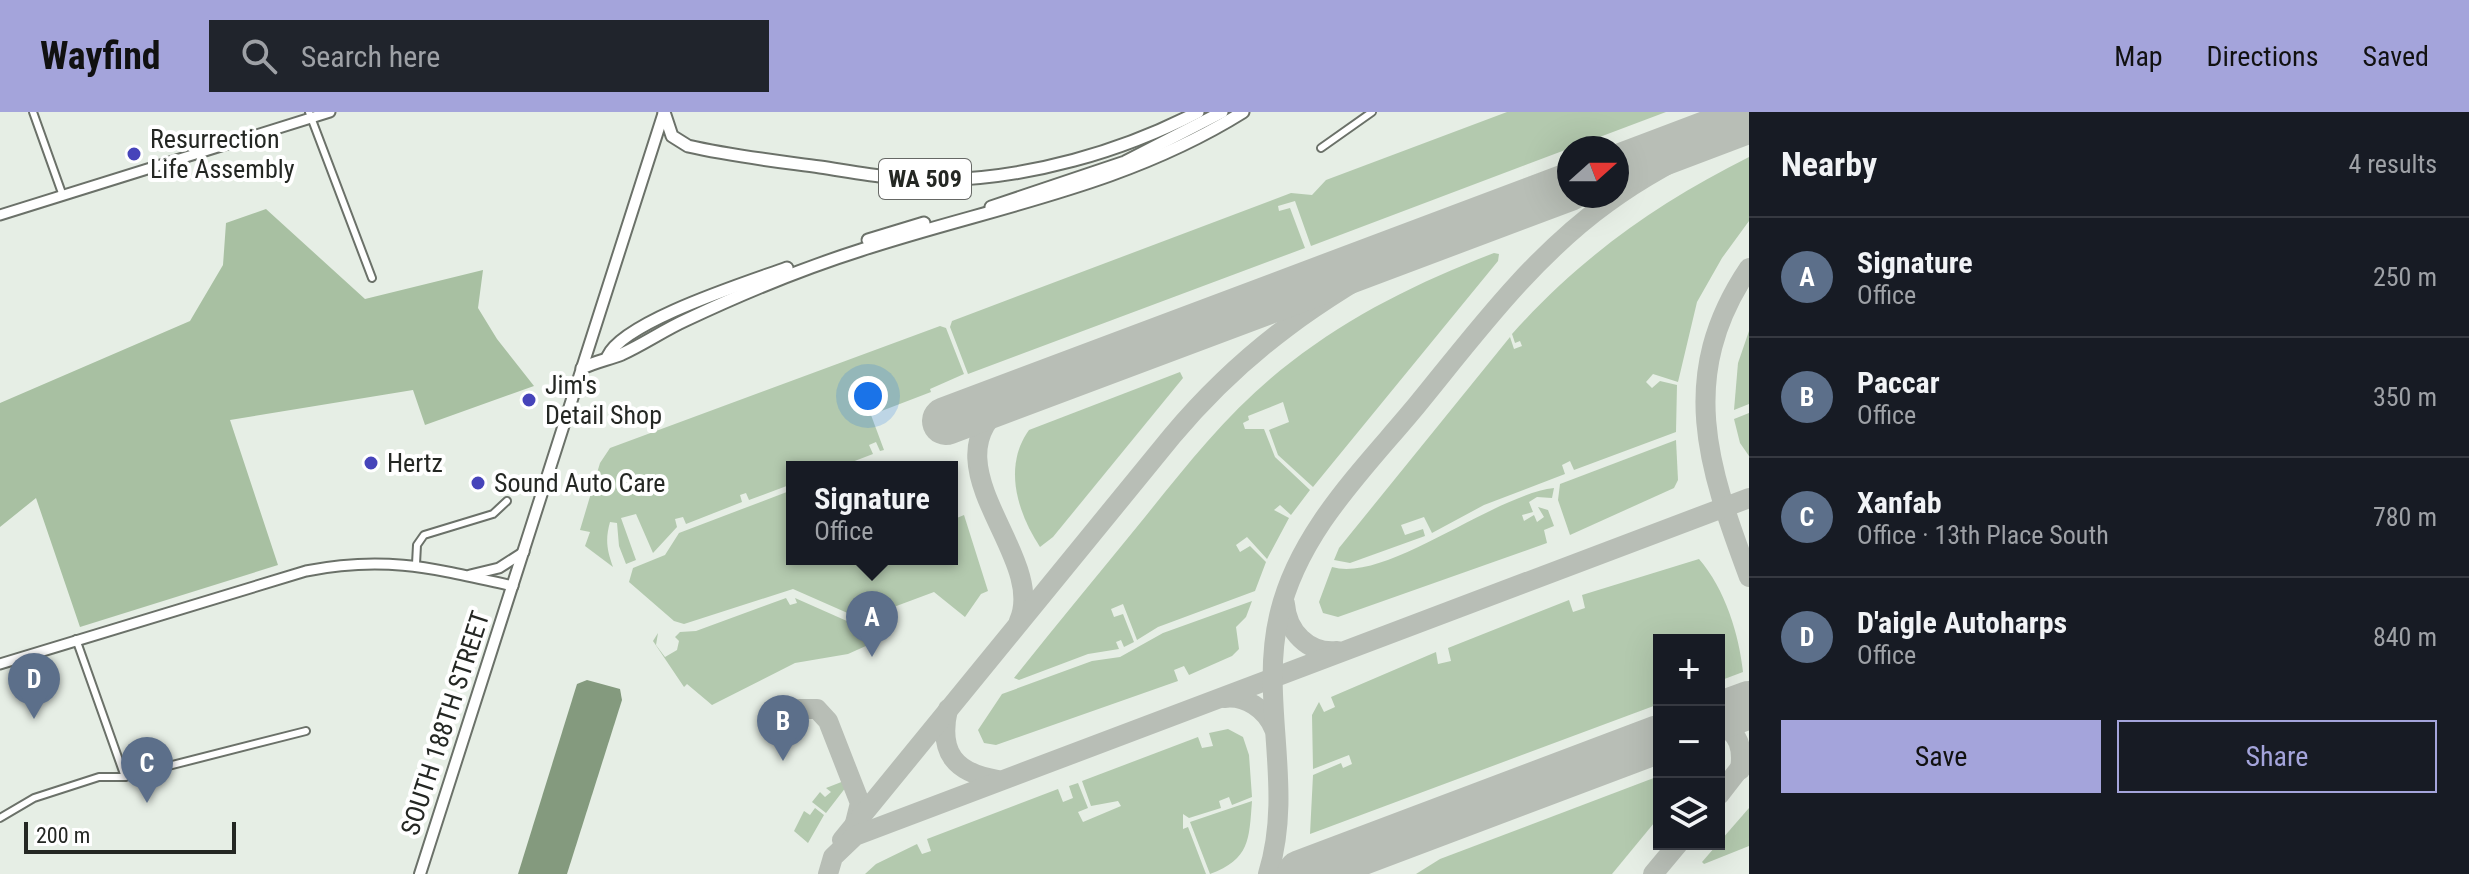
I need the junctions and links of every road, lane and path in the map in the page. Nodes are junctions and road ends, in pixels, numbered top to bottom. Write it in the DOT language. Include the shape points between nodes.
graph roads {
  1 [pos="33,112"];
  2 [pos="330,112"];
  3 [pos="664,112"];
  4 [pos="1198,112"];
  5 [pos="1222,112"];
  6 [pos="1243,112"];
  7 [pos="1372,112"];
  8 [pos="1381,112"];
  9 [pos="310,115"];
  10 [pos="1364,119"];
  11 [pos="1321,148"];
  12 [pos="63,196"];
  13 [pos="0,215"];
  14 [pos="372,278"];
  15 [pos="608,356"];
  16 [pos="582,368"];
  17 [pos="507,501"];
  18 [pos="524,552"];
  19 [pos="416,564"];
  20 [pos="467,575"];
  21 [pos="513,586"];
  22 [pos="76,639"];
  23 [pos="0,664"];
  24 [pos="306,731"];
  25 [pos="125,777"];
  26 [pos="0,818"];
  27 [pos="420,874"];
  1 -- 12 [label="street"];
  2 -- 9 [label="main road"];
  3 -- 4 [label="highway, WA 509" via="672,136 688,146 937,180 1003,175 1079,158"];
  3 -- 16 [label="main road, SOUTH 188TH STREET / WA 509"];
  5 -- 15 [label="highway" via="1125,162 1055,188 903,229 713,295 626,336 613,344"];
  6 -- 15 [label="highway" via="1109,176 781,278"];
  7 -- 10 [label="street"];
  8 -- 10 [label="street"];
  9 -- 12 [label="main road"];
  9 -- 14 [label="street"];
  10 -- 11 [label="street"];
  12 -- 13 [label="main road"];
  15 -- 16 [label="highway"];
  16 -- 18 [label="main road, SOUTH 188TH STREET"];
  17 -- 19 [label="street" via="493,514 424,535 417,545"];
  18 -- 20 [label="main road" via="499,568"];
  18 -- 21 [label="main road, SOUTH 188TH STREET"];
  19 -- 20 [label="main road"];
  19 -- 22 [label="main road" via="306,571"];
  20 -- 21 [label="main road"];
  21 -- 27 [label="main road, SOUTH 188TH STREET"];
  22 -- 23 [label="main road"];
  22 -- 25 [label="street"];
  24 -- 25 [label="street"];
  25 -- 26 [label="street" via="99,777 34,798"];
}
